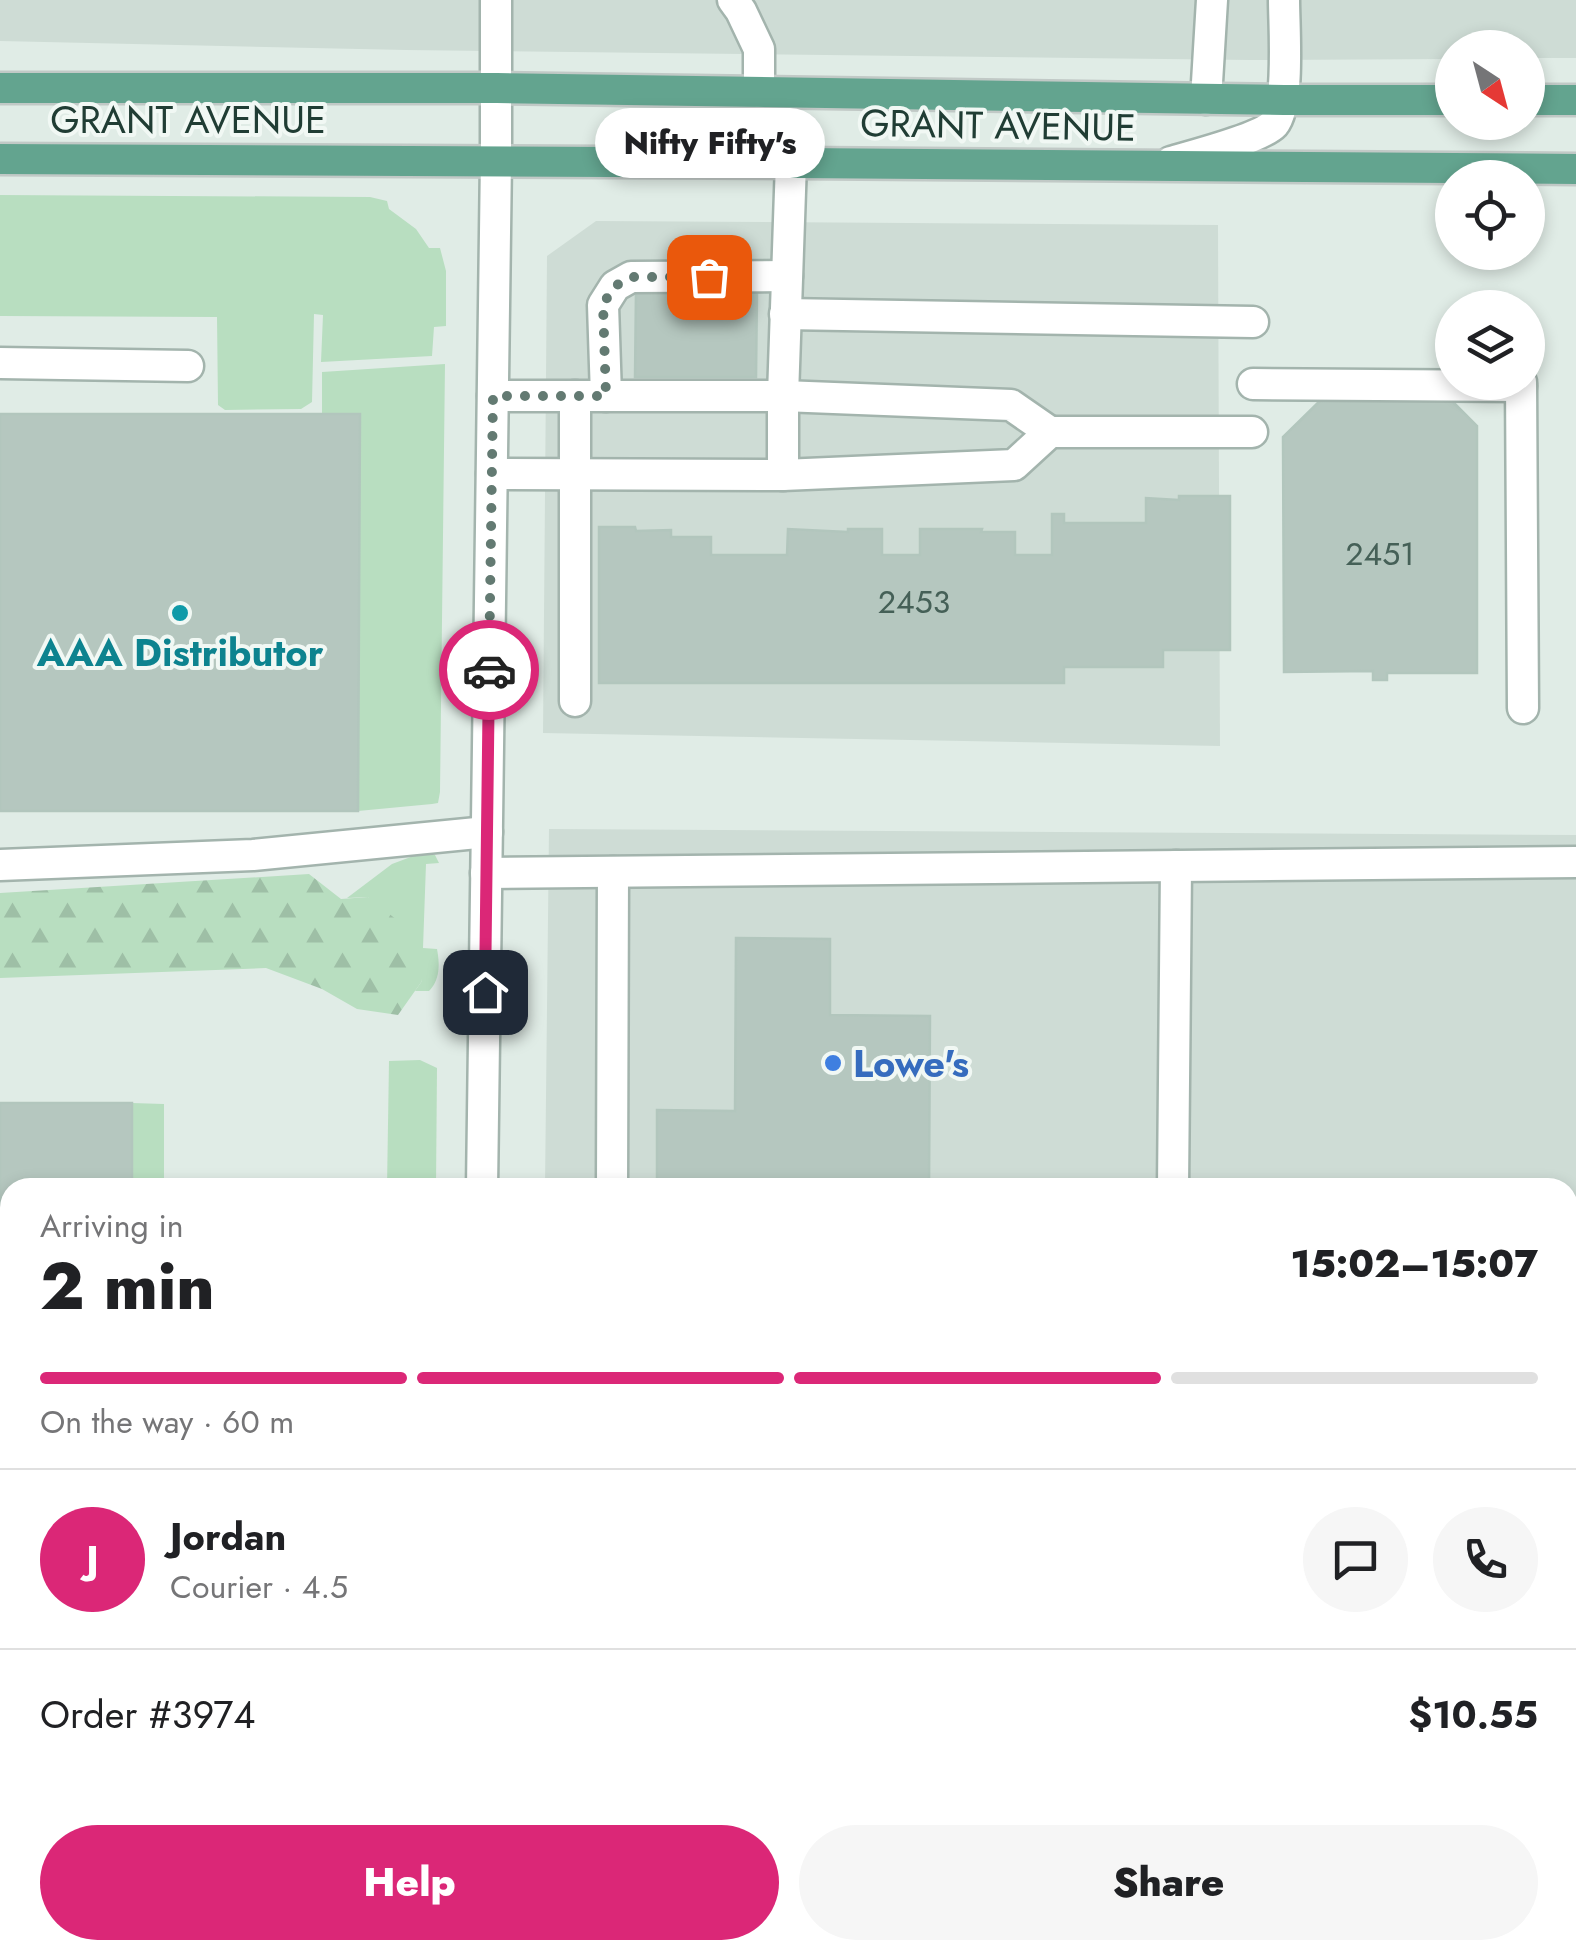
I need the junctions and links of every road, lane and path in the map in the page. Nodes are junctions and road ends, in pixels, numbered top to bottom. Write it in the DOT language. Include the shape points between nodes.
graph roads {
  1 [pos="496,0"];
  2 [pos="733,0"];
  3 [pos="1212,0"];
  4 [pos="1284,0"];
  5 [pos="0,88"];
  6 [pos="497,88"];
  7 [pos="759,92"];
  8 [pos="1206,99"];
  9 [pos="1284,100"];
  10 [pos="1435,100"];
  11 [pos="1545,100"];
  12 [pos="1576,100"];
  13 [pos="0,159"];
  14 [pos="496,159"];
  15 [pos="790,162"];
  16 [pos="1154,166"];
  17 [pos="1576,168"];
  18 [pos="787,276"];
  19 [pos="786,314"];
  20 [pos="1253,322"];
  21 [pos="0,364"];
  22 [pos="188,366"];
  23 [pos="1252,384"];
  24 [pos="1435,384"];
  25 [pos="493,396"];
  26 [pos="574,396"];
  27 [pos="606,396"];
  28 [pos="783,396"];
  29 [pos="1521,400"];
  30 [pos="1050,432"];
  31 [pos="1252,432"];
  32 [pos="492,474"];
  33 [pos="575,474"];
  34 [pos="783,475"];
  35 [pos="575,702"];
  36 [pos="1523,708"];
  37 [pos="487,832"];
  38 [pos="1576,862"];
  39 [pos="0,865"];
  40 [pos="1176,866"];
  41 [pos="613,872"];
  42 [pos="486,873"];
  43 [pos="482,1178"];
  44 [pos="612,1178"];
  45 [pos="1173,1178"];
  1 -- 6 [label="street"];
  2 -- 7 [label="street" via="759,49"];
  3 -- 8 [label="street"];
  4 -- 9 [label="street"];
  5 -- 6 [label="main road, GRANT AVENUE"];
  6 -- 7 [label="main road, GRANT AVENUE"];
  6 -- 14 [label="street"];
  7 -- 8 [label="main road, GRANT AVENUE"];
  8 -- 9 [label="main road, GRANT AVENUE"];
  9 -- 10 [label="main road, GRANT AVENUE"];
  9 -- 16 [label="street" via="1274,124 1250,137"];
  11 -- 12 [label="main road"];
  13 -- 14 [label="main road, GRANT AVENUE"];
  14 -- 15 [label="main road, GRANT AVENUE"];
  14 -- 25 [label="street"];
  15 -- 16 [label="main road, GRANT AVENUE"];
  15 -- 18 [label="street"];
  16 -- 17 [label="main road, GRANT AVENUE"];
  18 -- 19 [label="street"];
  18 -- 27 [label="street" via="632,277 615,286 603,304"];
  19 -- 20 [label="street"];
  19 -- 28 [label="street"];
  21 -- 22 [label="street"];
  23 -- 24 [label="street"];
  25 -- 26 [label="street"];
  25 -- 32 [label="street"];
  26 -- 27 [label="street"];
  26 -- 33 [label="street"];
  27 -- 28 [label="street"];
  28 -- 30 [label="street" via="1011,406"];
  28 -- 34 [label="street"];
  29 -- 36 [label="street"];
  30 -- 31 [label="street"];
  30 -- 34 [label="street" via="1014,465"];
  32 -- 33 [label="street"];
  32 -- 37 [label="street"];
  33 -- 34 [label="street"];
  33 -- 35 [label="street"];
  37 -- 39 [label="street" via="253,855"];
  37 -- 42 [label="street"];
  38 -- 40 [label="street"];
  40 -- 41 [label="street"];
  40 -- 45 [label="street"];
  41 -- 42 [label="street"];
  41 -- 44 [label="street"];
  42 -- 43 [label="street"];
}
